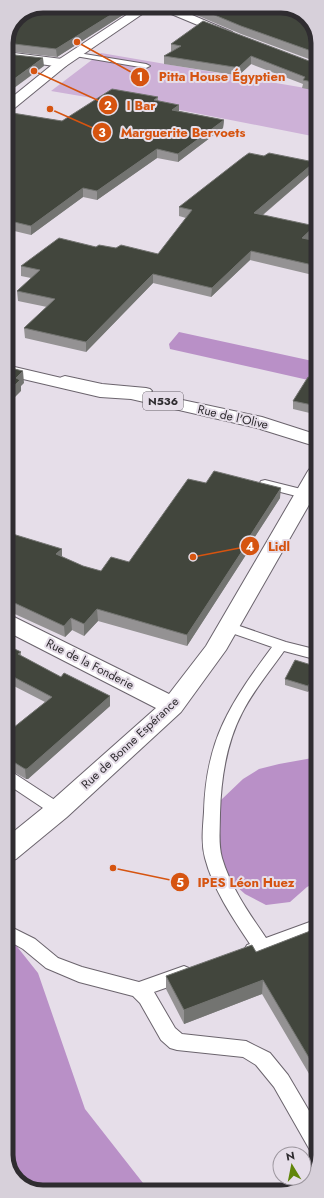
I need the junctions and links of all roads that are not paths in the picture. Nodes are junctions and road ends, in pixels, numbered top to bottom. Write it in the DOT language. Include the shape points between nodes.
graph roads {
  1 [pos="136,13"];
  2 [pos="178,13"];
  3 [pos="236,37"];
  4 [pos="75,54"];
  5 [pos="13,57"];
  6 [pos="62,63"];
  7 [pos="146,66"];
  8 [pos="13,103"];
  9 [pos="13,360"];
  10 [pos="13,372"];
  11 [pos="62,383"];
  12 [pos="146,391"];
  13 [pos="311,425"];
  14 [pos="311,439"];
  15 [pos="311,482"];
  16 [pos="265,484"];
  17 [pos="304,494"];
  18 [pos="13,626"];
  19 [pos="228,627"];
  20 [pos="281,645"];
  21 [pos="311,653"];
  22 [pos="173,706"];
  23 [pos="13,781"];
  24 [pos="58,810"];
  25 [pos="13,846"];
  26 [pos="311,929"];
  27 [pos="13,935"];
  28 [pos="262,947"];
  29 [pos="240,954"];
  30 [pos="197,970"];
  31 [pos="139,990"];
  32 [pos="311,1133"];
  1 -- 4 [label="street"];
  2 -- 3 [label="street"];
  4 -- 6 [label="street"];
  4 -- 7 [label="lane"];
  5 -- 6 [label="street"];
  6 -- 8 [label="street"];
  9 -- 12 [label="street, Rue de l'Olive / N536"];
  10 -- 11 [label="street, Rue de l'Olive / N536"];
  11 -- 12 [label="lane" via="65,379 102,387"];
  11 -- 14 [label="street, Rue de l'Olive / N536" via="100,392 130,394 248,420"];
  12 -- 13 [label="street, Rue de l'Olive / N536" via="286,423"];
  15 -- 17 [label="street, Rue de Bonne Espérance"];
  16 -- 17 [label="lane"];
  17 -- 19 [label="street, Rue de Bonne Espérance"];
  18 -- 22 [label="street, Rue de la Fonderie"];
  19 -- 20 [label="lane"];
  19 -- 22 [label="street, Rue de Bonne Espérance"];
  20 -- 21 [label="lane"];
  20 -- 28 [label="lane" via="242,700 230,724 214,773 212,797 213,857 231,900"];
  22 -- 24 [label="street, Rue de Bonne Espérance"];
  23 -- 24 [label="lane"];
  24 -- 25 [label="street, Rue de Bonne Espérance"];
  26 -- 28 [label="lane"];
  27 -- 31 [label="lane" via="29,944 52,963 79,974"];
  28 -- 29 [label="lane"];
  30 -- 31 [label="lane"];
  31 -- 32 [label="lane" via="147,997 168,1034 177,1042 246,1049 263,1059 281,1080"];
}
